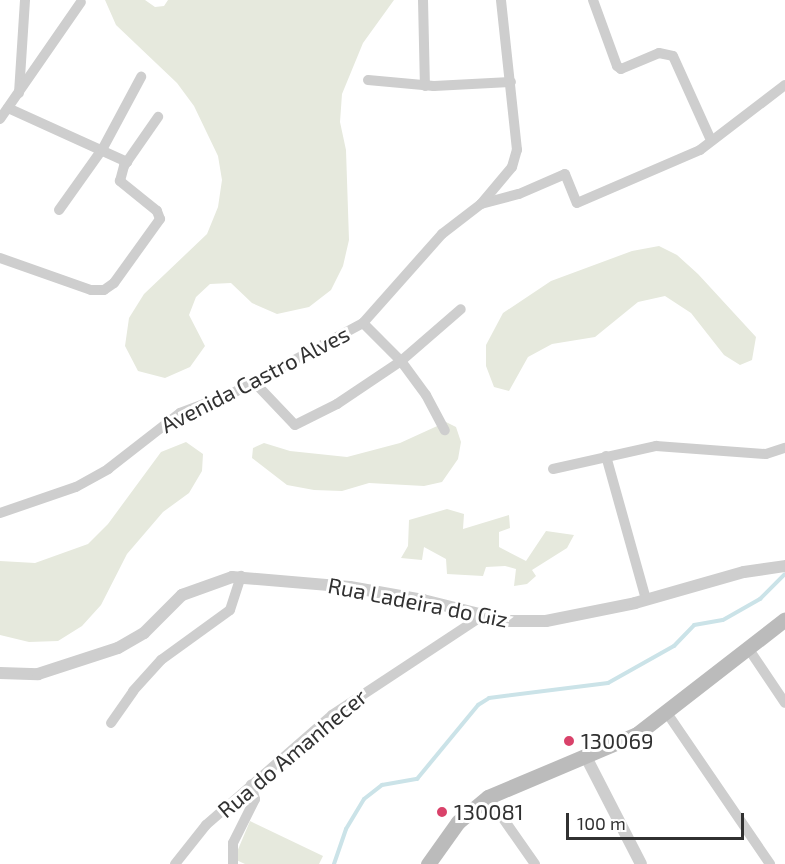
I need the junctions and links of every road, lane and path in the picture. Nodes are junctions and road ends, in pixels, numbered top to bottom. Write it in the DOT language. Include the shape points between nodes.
graph roads {
  1 [pos="25,0"];
  2 [pos="423,0"];
  3 [pos="501,0"];
  4 [pos="593,0"];
  5 [pos="81,2"];
  6 [pos="141,77"];
  7 [pos="368,80"];
  8 [pos="510,82"];
  9 [pos="785,85"];
  10 [pos="425,86"];
  11 [pos="19,93"];
  12 [pos="8,108"];
  13 [pos="158,117"];
  14 [pos="0,119"];
  15 [pos="711,140"];
  16 [pos="104,148"];
  17 [pos="127,162"];
  18 [pos="481,204"];
  19 [pos="59,210"];
  20 [pos="0,258"];
  21 [pos="461,309"];
  22 [pos="363,323"];
  23 [pos="401,361"];
  24 [pos="254,382"];
  25 [pos="445,430"];
  26 [pos="785,448"];
  27 [pos="606,456"];
  28 [pos="553,468"];
  29 [pos="0,513"];
  30 [pos="785,566"];
  31 [pos="241,576"];
  32 [pos="646,599"];
  33 [pos="482,616"];
  34 [pos="785,619"];
  35 [pos="748,648"];
  36 [pos="0,672"];
  37 [pos="785,703"];
  38 [pos="667,713"];
  39 [pos="111,723"];
  40 [pos="586,757"];
  41 [pos="251,785"];
  42 [pos="488,797"];
  43 [pos="175,864"];
  44 [pos="233,864"];
  45 [pos="428,864"];
  46 [pos="535,864"];
  47 [pos="641,864"];
  48 [pos="770,864"];
  1 -- 11 [label="street"];
  2 -- 10 [label="street"];
  3 -- 8 [label="street, Avenida Castro Alves"];
  4 -- 15 [label="street" via="621,69 659,52 673,56"];
  5 -- 11 [label="street"];
  6 -- 16 [label="street"];
  7 -- 10 [label="street"];
  8 -- 10 [label="street"];
  8 -- 18 [label="street, Avenida Castro Alves" via="517,150 512,167"];
  9 -- 15 [label="street"];
  11 -- 12 [label="street"];
  12 -- 14 [label="street"];
  12 -- 16 [label="street"];
  13 -- 17 [label="street"];
  15 -- 18 [label="street" via="666,166 578,202 566,174 519,194"];
  16 -- 17 [label="street"];
  16 -- 19 [label="street"];
  17 -- 20 [label="street" via="120,175 121,184 157,211 160,219 109,288 92,290"];
  18 -- 22 [label="street, Avenida Castro Alves" via="442,234"];
  21 -- 23 [label="street"];
  22 -- 23 [label="street"];
  22 -- 24 [label="street, Avenida Castro Alves"];
  23 -- 24 [label="street" via="337,404 295,425"];
  23 -- 25 [label="street"];
  24 -- 29 [label="street, Avenida Castro Alves" via="173,417 108,469 76,488"];
  26 -- 27 [label="street" via="766,454 656,446"];
  27 -- 28 [label="street"];
  27 -- 32 [label="street"];
  30 -- 32 [label="street, Rua Ladeira do Giz" via="744,572"];
  31 -- 33 [label="street, Rua Ladeira do Giz" via="378,591"];
  31 -- 36 [label="street, Rua Ladeira do Giz" via="182,595 144,633 118,648 38,674"];
  31 -- 39 [label="street" via="230,610 161,660"];
  32 -- 33 [label="street, Rua Ladeira do Giz" via="546,621"];
  33 -- 41 [label="street, Rua do Amanhecer" via="356,697"];
  34 -- 35 [label="main road"];
  35 -- 37 [label="street"];
  35 -- 38 [label="main road"];
  38 -- 40 [label="main road" via="637,734"];
  38 -- 48 [label="street"];
  40 -- 42 [label="main road"];
  40 -- 47 [label="street"];
  41 -- 43 [label="street, Rua do Amanhecer" via="206,825"];
  41 -- 44 [label="street" via="255,798 233,843"];
  42 -- 45 [label="main road" via="458,822"];
  42 -- 46 [label="street"];
}
